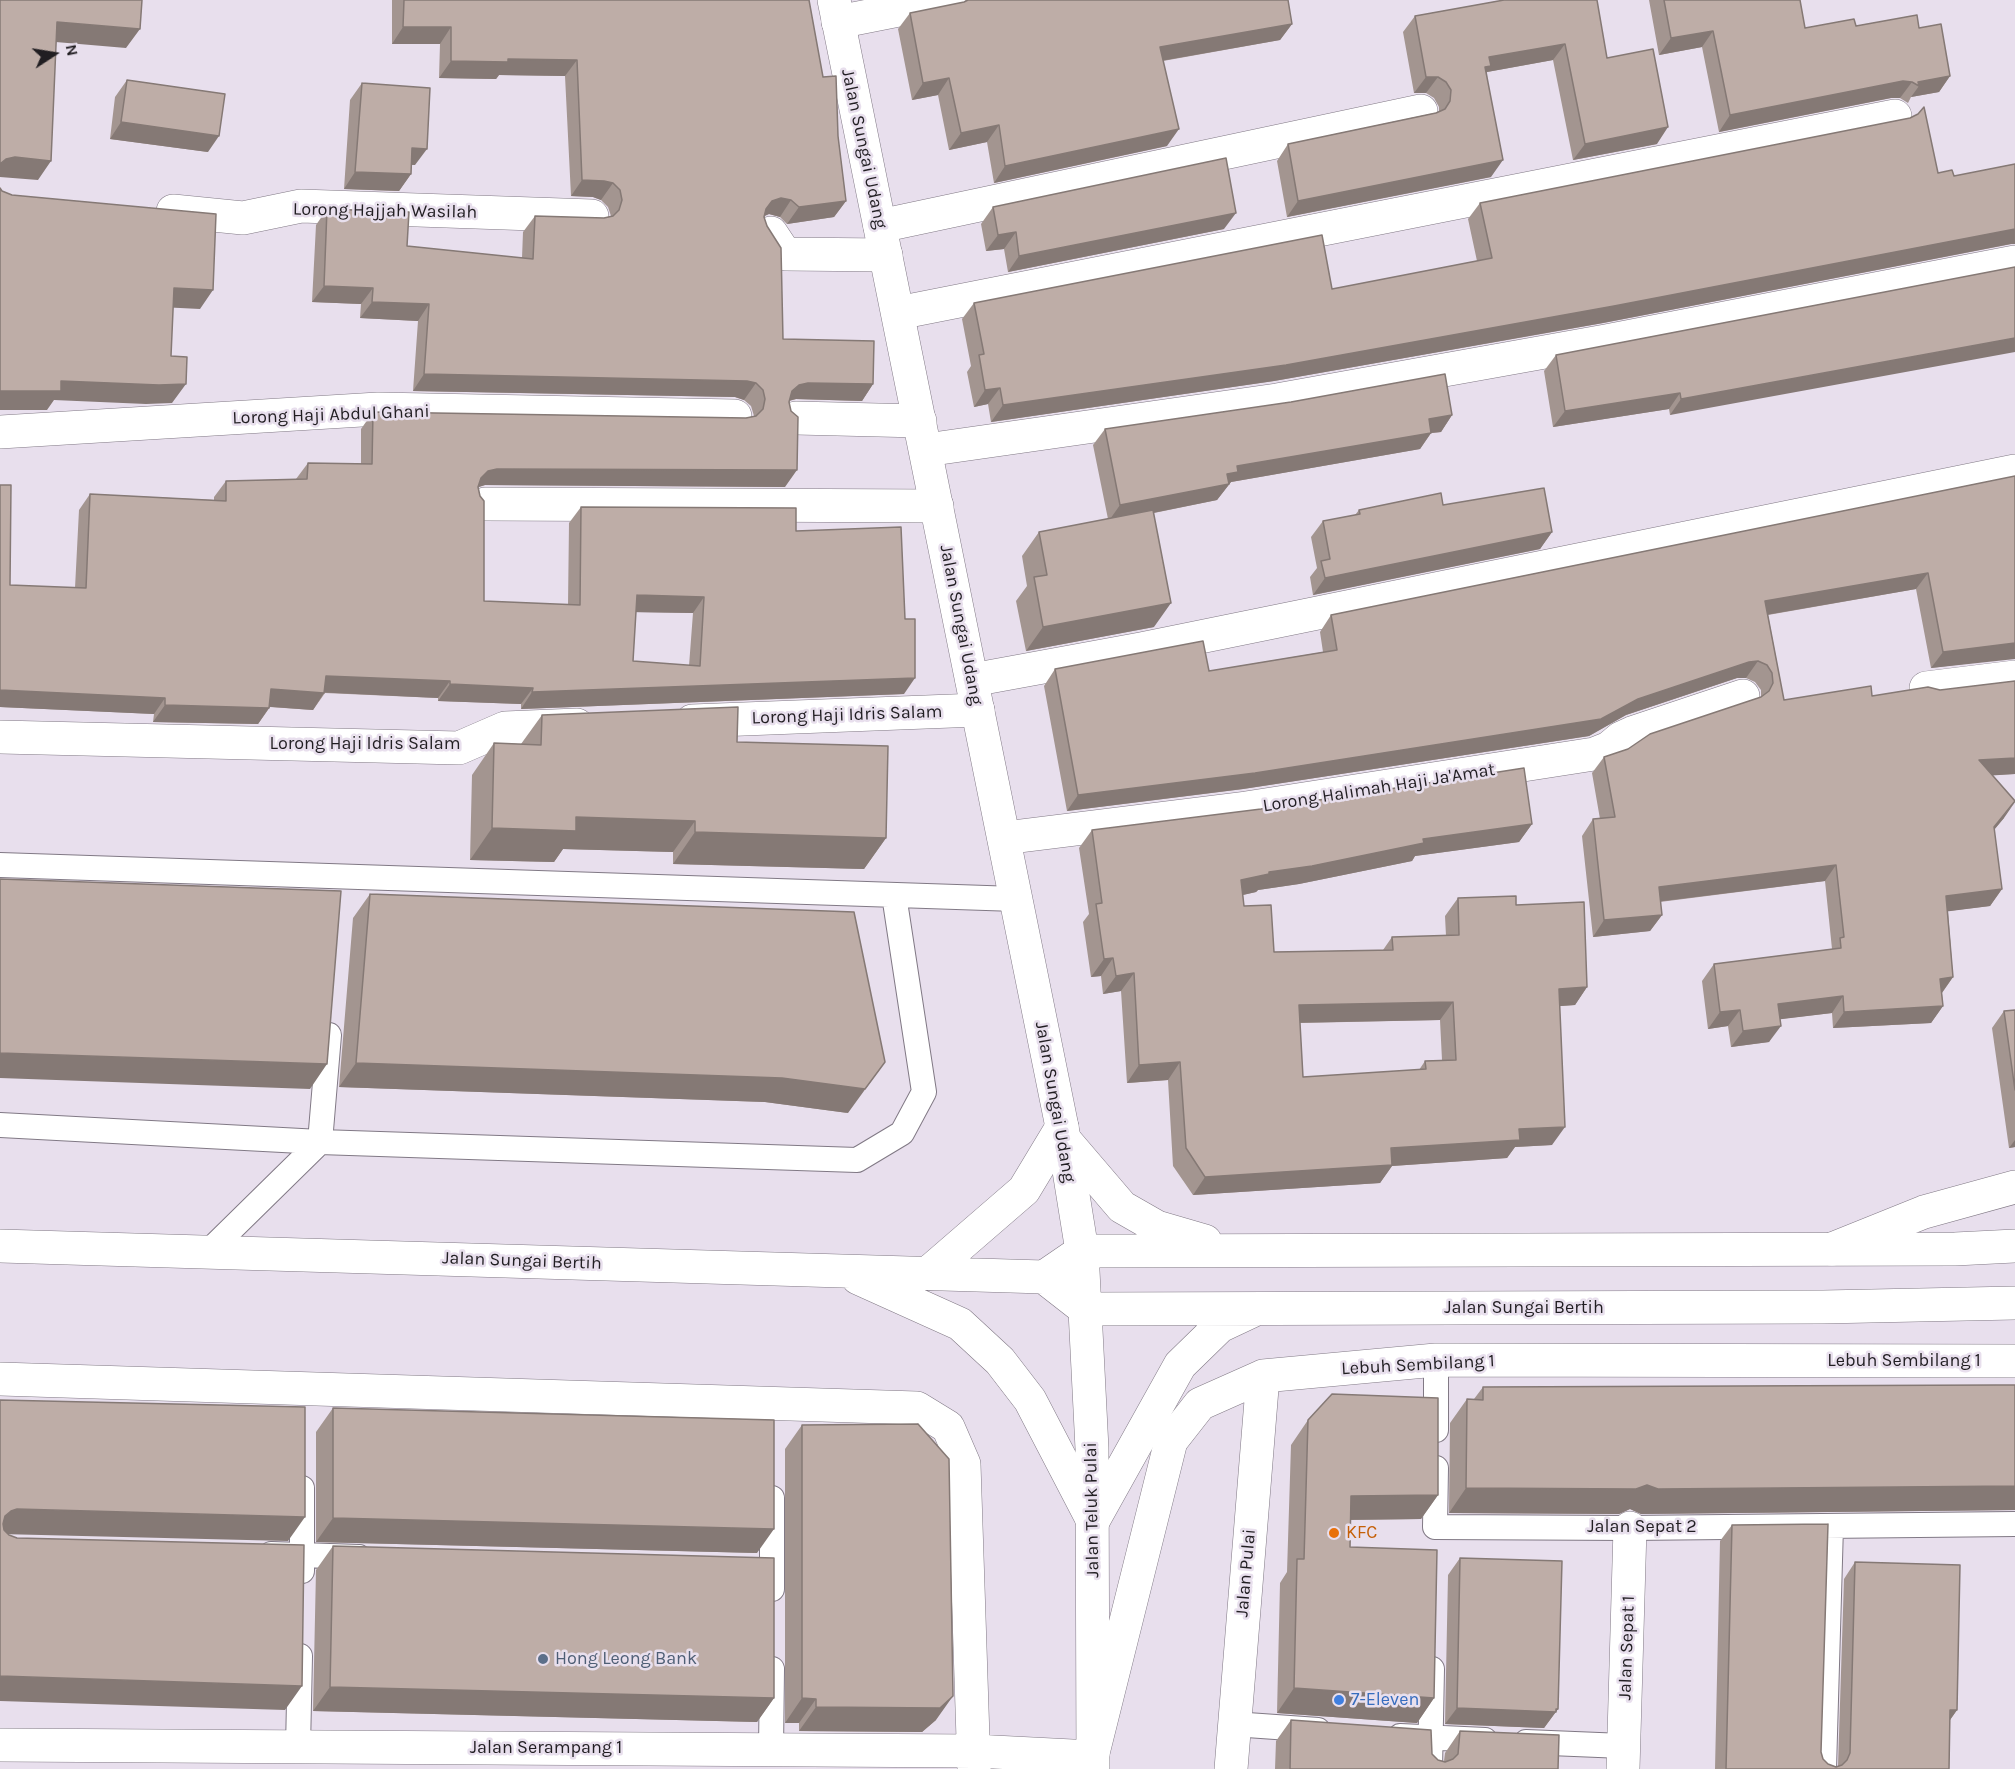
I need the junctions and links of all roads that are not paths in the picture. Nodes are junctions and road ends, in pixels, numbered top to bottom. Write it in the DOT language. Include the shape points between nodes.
graph roads {
  1 [pos="949,0"];
  2 [pos="836,11"];
  3 [pos="1421,111"];
  4 [pos="1895,116"];
  5 [pos="139,208"];
  6 [pos="592,216"];
  7 [pos="771,233"];
  8 [pos="883,240"];
  9 [pos="2015,262"];
  10 [pos="898,313"];
  11 [pos="735,416"];
  12 [pos="796,418"];
  13 [pos="0,432"];
  14 [pos="923,435"];
  15 [pos="2015,471"];
  16 [pos="485,504"];
  17 [pos="937,506"];
  18 [pos="2015,677"];
  19 [pos="1926,688"];
  20 [pos="975,695"];
  21 [pos="1743,696"];
  22 [pos="661,722"];
  23 [pos="602,724"];
  24 [pos="0,737"];
  25 [pos="1004,838"];
  26 [pos="0,865"];
  27 [pos="894,895"];
  28 [pos="1016,898"];
  29 [pos="330,1015"];
  30 [pos="0,1125"];
  31 [pos="1062,1132"];
  32 [pos="320,1142"];
  33 [pos="2015,1187"];
  34 [pos="0,1246"];
  35 [pos="2015,1246"];
  36 [pos="1830,1250"];
  37 [pos="1082,1251"];
  38 [pos="1252,1251"];
  39 [pos="208,1252"];
  40 [pos="843,1271"];
  41 [pos="928,1273"];
  42 [pos="1044,1277"];
  43 [pos="2015,1302"];
  44 [pos="1085,1309"];
  45 [pos="1256,1309"];
  46 [pos="1436,1360"];
  47 [pos="2015,1361"];
  48 [pos="1263,1376"];
  49 [pos="0,1379"];
  50 [pos="302,1460"];
  51 [pos="772,1473"];
  52 [pos="1094,1521"];
  53 [pos="2015,1524"];
  54 [pos="1831,1526"];
  55 [pos="1630,1528"];
  56 [pos="244,1554"];
  57 [pos="302,1555"];
  58 [pos="384,1557"];
  59 [pos="301,1591"];
  60 [pos="772,1613"];
  61 [pos="300,1639"];
  62 [pos="1433,1645"];
  63 [pos="772,1647"];
  64 [pos="1233,1724"];
  65 [pos="1338,1732"];
  66 [pos="1373,1734"];
  67 [pos="1431,1738"];
  68 [pos="0,1745"];
  69 [pos="298,1747"];
  70 [pos="791,1756"];
  71 [pos="141,1757"];
  72 [pos="1623,1757"];
  73 [pos="623,1759"];
  74 [pos="974,1760"];
  75 [pos="1093,1763"];
  76 [pos="1231,1769"];
  77 [pos="1430,1769"];
  78 [pos="1824,1769"];
  1 -- 2 [label="street"];
  2 -- 8 [label="street, Jalan Sungai Udang"];
  3 -- 8 [label="street"];
  4 -- 10 [label="street"];
  5 -- 6 [label="street, Lorong Hajjah Wasilah" via="243,218 301,206"];
  7 -- 8 [label="street" via="785,254"];
  8 -- 10 [label="street, Jalan Sungai Udang"];
  9 -- 14 [label="street" via="1277,400"];
  10 -- 14 [label="street, Jalan Sungai Udang"];
  11 -- 13 [label="street, Lorong Haji Abdul Ghani" via="378,410"];
  12 -- 14 [label="street"];
  14 -- 17 [label="street, Jalan Sungai Udang"];
  15 -- 20 [label="street, Lorong Haji Idris Salam" via="1153,647"];
  16 -- 17 [label="street"];
  17 -- 20 [label="street, Jalan Sungai Udang"];
  18 -- 19 [label="street"];
  20 -- 22 [label="street, Lorong Haji Idris Salam"];
  20 -- 25 [label="street, Jalan Sungai Udang"];
  21 -- 25 [label="street, Lorong Halimah Haji Ja'Amat" via="1632,733 1594,754 1246,808"];
  23 -- 24 [label="street, Lorong Haji Idris Salam" via="505,729 459,748"];
  25 -- 28 [label="street, Jalan Sungai Udang"];
  26 -- 27 [label="lane" via="341,888"];
  27 -- 28 [label="lane"];
  27 -- 32 [label="lane" via="924,1092 902,1133 857,1160"];
  28 -- 31 [label="street, Jalan Sungai Udang"];
  29 -- 32 [label="lane"];
  30 -- 32 [label="lane"];
  31 -- 37 [label="street, Jalan Sungai Udang"];
  31 -- 38 [label="street" via="1122,1207 1157,1227"];
  31 -- 41 [label="street" via="1024,1190"];
  32 -- 39 [label="lane"];
  33 -- 36 [label="street" via="1924,1212"];
  34 -- 39 [label="street, Jalan Sungai Bertih"];
  35 -- 36 [label="street"];
  36 -- 38 [label="street"];
  37 -- 38 [label="street"];
  37 -- 42 [label="street"];
  37 -- 44 [label="street, Jalan Teluk Pulai"];
  39 -- 40 [label="street, Jalan Sungai Bertih"];
  40 -- 41 [label="street, Jalan Sungai Bertih"];
  40 -- 52 [label="street" via="960,1323 1000,1361 1030,1400"];
  41 -- 42 [label="street, Jalan Sungai Bertih"];
  42 -- 44 [label="street"];
  43 -- 45 [label="street, Jalan Sungai Bertih" via="1823,1307"];
  44 -- 45 [label="street, Jalan Sungai Bertih"];
  44 -- 52 [label="street, Jalan Teluk Pulai"];
  45 -- 52 [label="street" via="1221,1326 1180,1365"];
  46 -- 47 [label="street, Lebuh Sembilang 1"];
  46 -- 48 [label="street, Lebuh Sembilang 1"];
  46 -- 55 [label="lane, Jalan Sepat 2" via="1435,1539"];
  48 -- 64 [label="street, Jalan Pulai"];
  48 -- 75 [label="street, Lebuh Sembilang 1" via="1200,1404 1171,1441"];
  49 -- 74 [label="street" via="302,1401 771,1414 917,1408 948,1427 964,1464"];
  50 -- 57 [label="lane"];
  51 -- 60 [label="lane" via="761,1567"];
  52 -- 75 [label="street, Jalan Teluk Pulai"];
  53 -- 54 [label="lane, Jalan Sepat 2"];
  54 -- 55 [label="lane, Jalan Sepat 2"];
  54 -- 78 [label="lane"];
  55 -- 72 [label="street, Jalan Sepat 1"];
  56 -- 57 [label="lane"];
  57 -- 58 [label="lane"];
  57 -- 59 [label="lane"];
  61 -- 69 [label="lane"];
  62 -- 67 [label="lane"];
  63 -- 70 [label="lane"];
  64 -- 65 [label="lane"];
  64 -- 76 [label="street, Jalan Pulai"];
  66 -- 67 [label="lane"];
  67 -- 72 [label="lane"];
  67 -- 77 [label="lane"];
  68 -- 71 [label="street, Jalan Serampang 1"];
  69 -- 71 [label="street, Jalan Serampang 1"];
  69 -- 73 [label="street, Jalan Serampang 1"];
  70 -- 73 [label="street, Jalan Serampang 1"];
  70 -- 74 [label="street, Jalan Serampang 1"];
  74 -- 75 [label="street, Jalan Serampang 1"];
}
